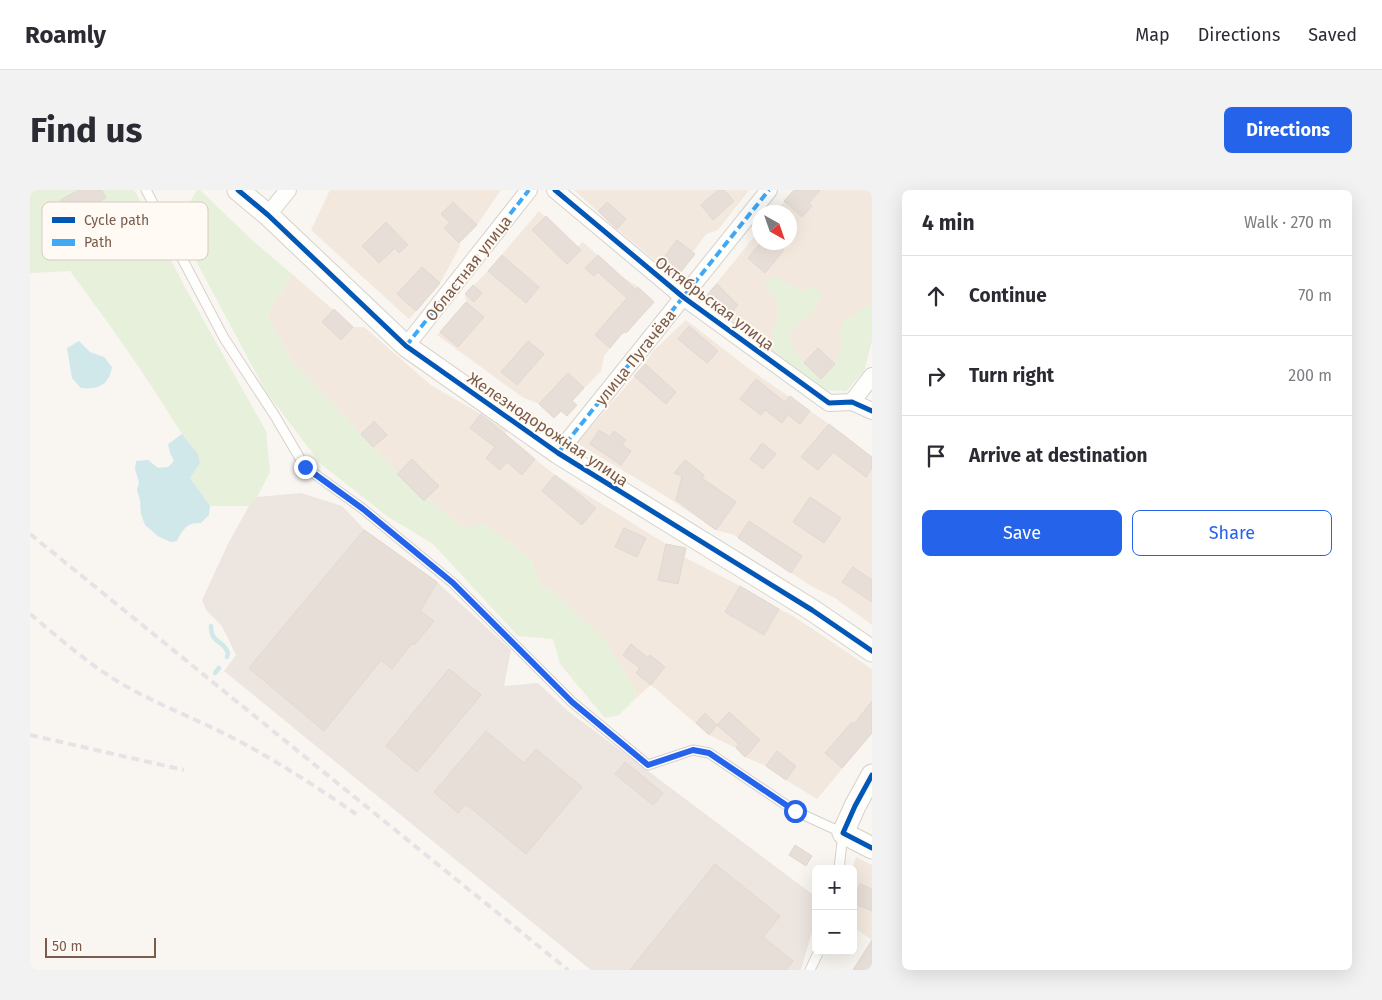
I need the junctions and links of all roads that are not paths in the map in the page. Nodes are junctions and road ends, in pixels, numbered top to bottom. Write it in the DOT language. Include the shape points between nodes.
graph roads {
  1 [pos="146,190"];
  2 [pos="238,190"];
  3 [pos="288,190"];
  4 [pos="529,190"];
  5 [pos="555,190"];
  6 [pos="769,190"];
  7 [pos="152,202"];
  8 [pos="268,215"];
  9 [pos="183,260"];
  10 [pos="683,296"];
  11 [pos="406,346"];
  12 [pos="872,376"];
  13 [pos="852,402"];
  14 [pos="872,411"];
  15 [pos="558,453"];
  16 [pos="872,652"];
  17 [pos="872,775"];
  18 [pos="844,834"];
  19 [pos="872,848"];
  20 [pos="840,865"];
  21 [pos="817,955"];
  22 [pos="810,970"];
  1 -- 7 [label="lane"];
  2 -- 8 [label="street, Железнодорожная улица"];
  3 -- 8 [label="street"];
  4 -- 11 [label="street, Областная улица"];
  5 -- 10 [label="street, Октябрьская улица"];
  6 -- 10 [label="street, улица Пугачёва"];
  8 -- 11 [label="street, Железнодорожная улица"];
  9 -- 18 [label="lane" via="224,338 305,467 363,509 453,583 572,702 648,765 693,750 709,753 795,811"];
  10 -- 13 [label="street, Октябрьская улица" via="829,403"];
  10 -- 15 [label="street, улица Пугачёва"];
  11 -- 15 [label="street, Железнодорожная улица"];
  12 -- 13 [label="street"];
  13 -- 14 [label="street, Октябрьская улица"];
  15 -- 16 [label="street, Железнодорожная улица" via="812,610"];
  17 -- 18 [label="street"];
  18 -- 19 [label="street"];
  18 -- 20 [label="lane"];
  21 -- 22 [label="lane"];
}
